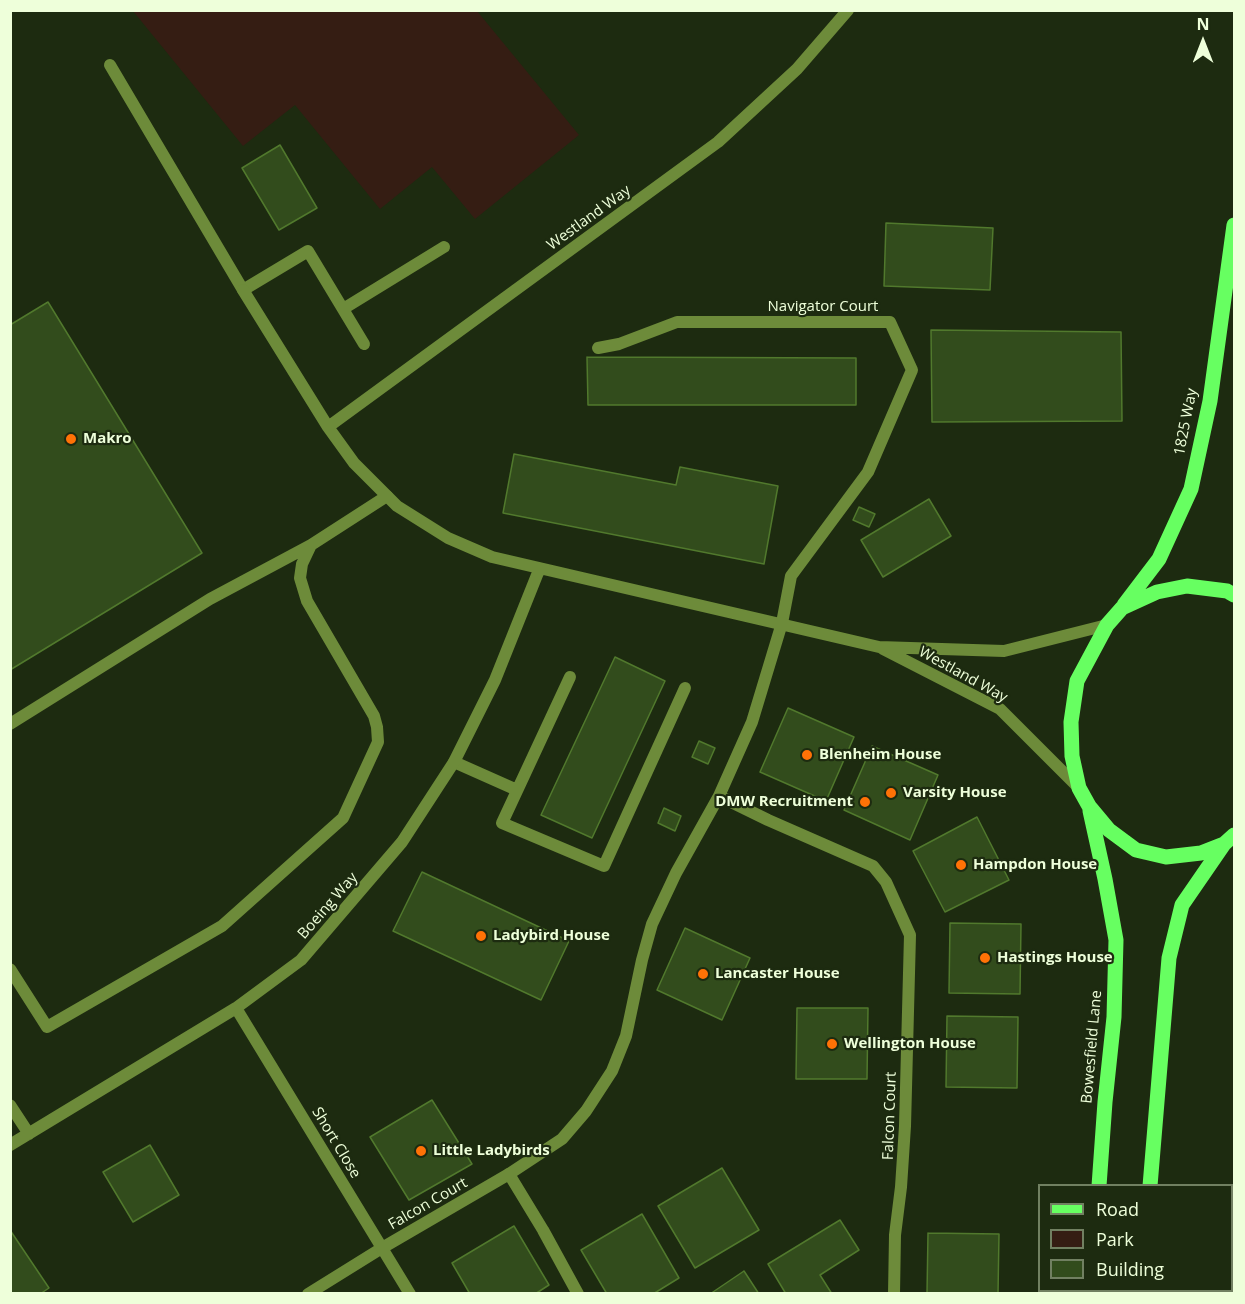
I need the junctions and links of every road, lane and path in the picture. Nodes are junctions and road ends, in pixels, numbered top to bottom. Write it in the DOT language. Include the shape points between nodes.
graph roads {
  1 [pos="848,10"];
  2 [pos="110,65"];
  3 [pos="1234,225"];
  4 [pos="444,247"];
  5 [pos="243,290"];
  6 [pos="343,309"];
  7 [pos="364,344"];
  8 [pos="598,348"];
  9 [pos="328,427"];
  10 [pos="387,496"];
  11 [pos="310,545"];
  12 [pos="539,570"];
  13 [pos="1234,595"];
  14 [pos="1122,608"];
  15 [pos="782,623"];
  16 [pos="1107,625"];
  17 [pos="879,647"];
  18 [pos="570,677"];
  19 [pos="685,688"];
  20 [pos="10,723"];
  21 [pos="454,762"];
  22 [pos="1079,788"];
  23 [pos="517,790"];
  24 [pos="719,796"];
  25 [pos="1089,806"];
  26 [pos="1229,840"];
  27 [pos="10,969"];
  28 [pos="236,1008"];
  29 [pos="10,1105"];
  30 [pos="29,1134"];
  31 [pos="10,1145"];
  32 [pos="509,1174"];
  33 [pos="1100,1184"];
  34 [pos="1150,1184"];
  35 [pos="382,1248"];
  36 [pos="308,1293"];
  37 [pos="410,1293"];
  38 [pos="578,1293"];
  39 [pos="894,1293"];
  1 -- 9 [label="street, Westland Way" via="797,69 718,142"];
  2 -- 5 [label="street, Westland Way"];
  3 -- 14 [label="main road, 1825 Way" via="1210,401 1191,489 1159,559"];
  4 -- 6 [label="street"];
  5 -- 6 [label="street" via="308,251"];
  5 -- 9 [label="street, Westland Way"];
  6 -- 7 [label="street"];
  8 -- 15 [label="street, Navigator Court" via="677,322 890,322 912,370 868,472 791,576"];
  9 -- 10 [label="street, Westland Way" via="354,463"];
  10 -- 11 [label="street"];
  10 -- 12 [label="street, Westland Way" via="448,538 492,557"];
  11 -- 20 [label="street" via="210,599"];
  11 -- 27 [label="street" via="300,578 307,601 377,727 378,742 343,818 222,926 46,1027"];
  12 -- 15 [label="street, Westland Way"];
  12 -- 21 [label="street, Boeing Way" via="495,680"];
  13 -- 14 [label="main road" via="1187,586 1157,592"];
  14 -- 16 [label="main road, 1825 Way"];
  15 -- 17 [label="street, Westland Way"];
  15 -- 24 [label="street, Falcon Court" via="752,722"];
  16 -- 17 [label="street, Westland Way" via="1004,651"];
  16 -- 22 [label="main road, 1825 Way" via="1077,681 1071,722 1072,756"];
  17 -- 22 [label="street, Westland Way" via="1000,709"];
  18 -- 23 [label="street"];
  19 -- 23 [label="street" via="604,866 502,823"];
  21 -- 23 [label="street"];
  21 -- 28 [label="street, Boeing Way" via="402,842 333,924 301,960"];
  22 -- 25 [label="main road, 1825 Way"];
  24 -- 32 [label="street, Falcon Court" via="652,924 626,1035 612,1071 562,1139"];
  24 -- 39 [label="street, Falcon Court" via="873,866 886,882 910,935 905,1126"];
  25 -- 26 [label="main road" via="1109,830 1137,850 1166,857 1201,853"];
  25 -- 33 [label="main road, Bowesfield Lane" via="1116,940 1114,1017"];
  26 -- 34 [label="main road" via="1182,905 1169,958"];
  28 -- 30 [label="street, Boeing Way"];
  28 -- 35 [label="street, Short Close"];
  29 -- 30 [label="street"];
  30 -- 31 [label="street, Boeing Way"];
  32 -- 35 [label="street, Falcon Court"];
  32 -- 38 [label="street"];
  35 -- 36 [label="street, Falcon Court"];
  35 -- 37 [label="street, Short Close"];
}
